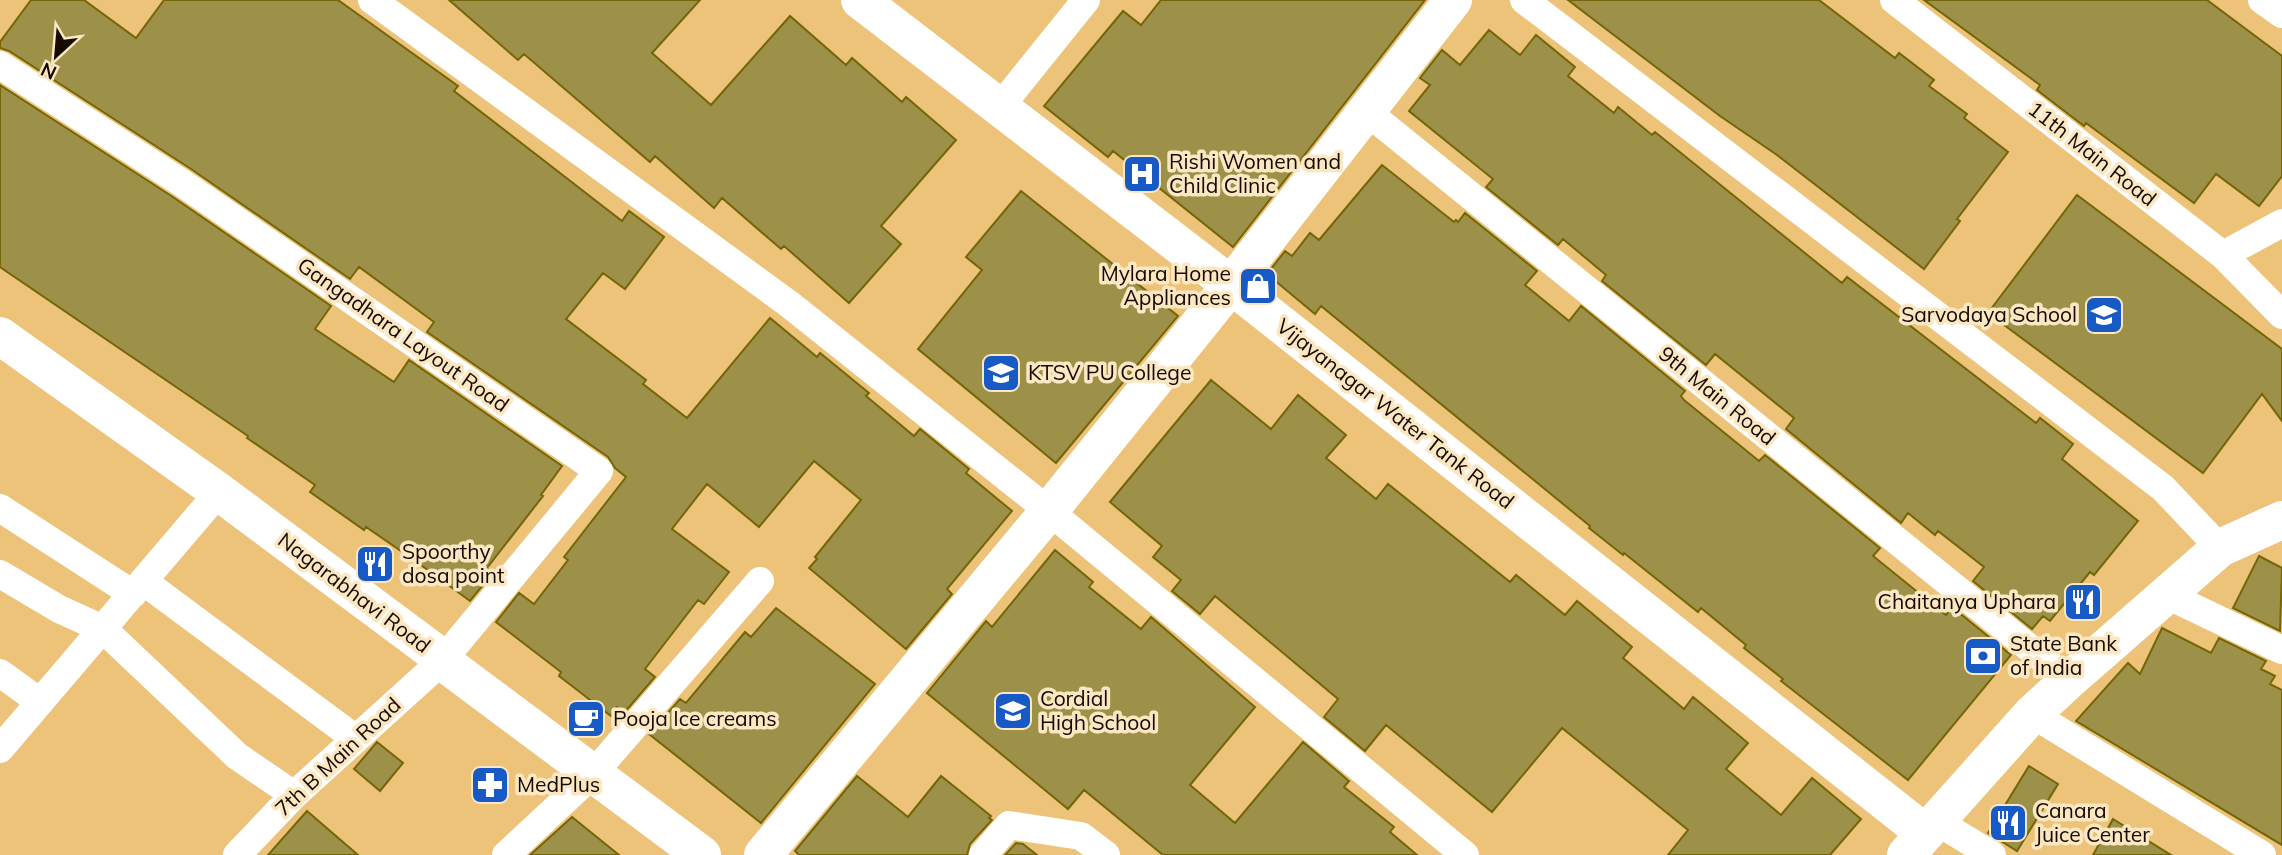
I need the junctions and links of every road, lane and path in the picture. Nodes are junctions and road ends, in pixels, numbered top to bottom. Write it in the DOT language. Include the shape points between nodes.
graph roads {
  1 [pos="372,0"];
  2 [pos="860,0"];
  3 [pos="1086,0"];
  4 [pos="1453,0"];
  5 [pos="1524,0"];
  6 [pos="1894,0"];
  7 [pos="2262,0"];
  8 [pos="2282,14"];
  9 [pos="0,65"];
  10 [pos="999,108"];
  11 [pos="1366,111"];
  12 [pos="2282,223"];
  13 [pos="2223,255"];
  14 [pos="1231,285"];
  15 [pos="2282,315"];
  16 [pos="0,335"];
  17 [pos="219,492"];
  18 [pos="0,508"];
  19 [pos="1049,511"];
  20 [pos="2282,520"];
  21 [pos="2220,548"];
  22 [pos="0,573"];
  23 [pos="760,581"];
  24 [pos="138,587"];
  25 [pos="2165,594"];
  26 [pos="103,629"];
  27 [pos="2282,650"];
  28 [pos="442,662"];
  29 [pos="0,673"];
  30 [pos="2068,680"];
  31 [pos="40,702"];
  32 [pos="2032,714"];
  33 [pos="356,738"];
  34 [pos="0,749"];
  35 [pos="592,775"];
  36 [pos="293,795"];
  37 [pos="1922,836"];
  38 [pos="237,855"];
  39 [pos="506,855"];
  40 [pos="702,855"];
  41 [pos="763,855"];
  42 [pos="983,855"];
  43 [pos="1106,855"];
  44 [pos="1465,855"];
  45 [pos="1992,855"];
  46 [pos="2262,855"];
  1 -- 19 [label="street" via="789,304"];
  2 -- 10 [label="street, Vijayanagar Water Tank Road"];
  3 -- 10 [label="street"];
  4 -- 11 [label="street"];
  5 -- 21 [label="street" via="2163,488"];
  6 -- 13 [label="street, 11th Main Road"];
  7 -- 8 [label="street"];
  9 -- 28 [label="street, Gangadhara Layout Road" via="182,183 599,471"];
  10 -- 14 [label="street, Vijayanagar Water Tank Road"];
  11 -- 14 [label="street"];
  11 -- 30 [label="street, 9th Main Road"];
  12 -- 13 [label="street"];
  13 -- 15 [label="street, 11th Main Road"];
  14 -- 19 [label="street"];
  14 -- 37 [label="street, Vijayanagar Water Tank Road"];
  16 -- 17 [label="street, Nagarabhavi Road"];
  17 -- 24 [label="street"];
  17 -- 28 [label="street, Nagarabhavi Road"];
  18 -- 24 [label="street"];
  19 -- 41 [label="street"];
  19 -- 44 [label="street"];
  20 -- 21 [label="street"];
  21 -- 25 [label="street"];
  22 -- 26 [label="street"];
  23 -- 35 [label="street"];
  24 -- 26 [label="street"];
  24 -- 33 [label="street"];
  25 -- 27 [label="street"];
  25 -- 30 [label="street"];
  26 -- 31 [label="street"];
  26 -- 36 [label="street" via="237,756"];
  28 -- 33 [label="street, 7th B Main Road"];
  28 -- 35 [label="street, Nagarabhavi Road"];
  29 -- 31 [label="street"];
  30 -- 32 [label="street"];
  31 -- 34 [label="street"];
  32 -- 37 [label="street"];
  32 -- 46 [label="street"];
  33 -- 36 [label="street, 7th B Main Road"];
  35 -- 39 [label="street"];
  35 -- 40 [label="street, Nagarabhavi Road"];
  36 -- 38 [label="street, 7th B Main Road"];
  37 -- 45 [label="street"];
  42 -- 43 [label="street" via="1009,825 1081,836"];
}
